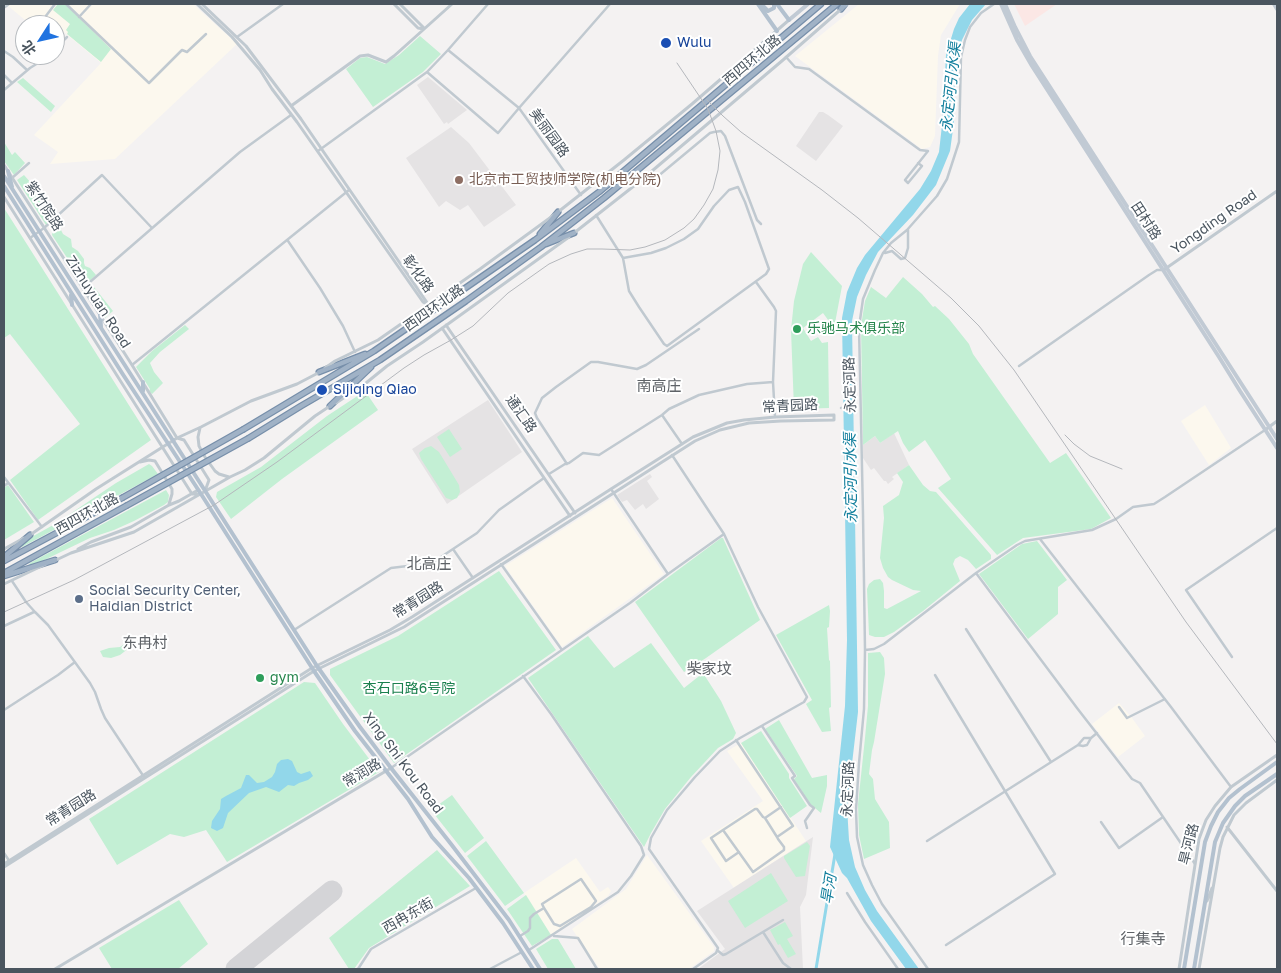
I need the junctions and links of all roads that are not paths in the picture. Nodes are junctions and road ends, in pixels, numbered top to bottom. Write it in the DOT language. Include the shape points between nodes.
graph roads {
  1 [pos="9,4"];
  2 [pos="55,4"];
  3 [pos="66,4"];
  4 [pos="91,4"];
  5 [pos="197,4"];
  6 [pos="202,4"];
  7 [pos="283,4"];
  8 [pos="394,4"];
  9 [pos="400,4"];
  10 [pos="452,4"];
  11 [pos="488,4"];
  12 [pos="610,4"];
  13 [pos="759,4"];
  14 [pos="775,4"];
  15 [pos="808,4"];
  16 [pos="821,4"];
  17 [pos="837,4"];
  18 [pos="846,4"];
  19 [pos="994,4"];
  20 [pos="1001,4"];
  21 [pos="1006,4"];
  22 [pos="1274,4"];
  23 [pos="5,8"];
  24 [pos="1277,8"];
  25 [pos="841,9"];
  26 [pos="47,15"];
  27 [pos="79,16"];
  28 [pos="789,20"];
  29 [pos="424,29"];
  30 [pos="777,30"];
  31 [pos="206,34"];
  32 [pos="237,37"];
  33 [pos="448,50"];
  34 [pos="4,51"];
  35 [pos="786,57"];
  36 [pos="35,65"];
  37 [pos="27,70"];
  38 [pos="427,72"];
  39 [pos="4,76"];
  40 [pos="12,83"];
  41 [pos="4,90"];
  42 [pos="291,106"];
  43 [pos="519,108"];
  44 [pos="294,114"];
  45 [pos="319,150"];
  46 [pos="29,163"];
  47 [pos="918,163"];
  48 [pos="4,165"];
  49 [pos="8,171"];
  50 [pos="646,175"];
  51 [pos="4,176"];
  52 [pos="12,178"];
  53 [pos="4,186"];
  54 [pos="348,191"];
  55 [pos="1277,191"];
  56 [pos="14,192"];
  57 [pos="581,194"];
  58 [pos="4,197"];
  59 [pos="558,212"];
  60 [pos="596,215"];
  61 [pos="761,224"];
  62 [pos="910,227"];
  63 [pos="44,228"];
  64 [pos="152,228"];
  65 [pos="39,232"];
  66 [pos="574,232"];
  67 [pos="34,235"];
  68 [pos="30,238"];
  69 [pos="535,240"];
  70 [pos="288,241"];
  71 [pos="540,247"];
  72 [pos="883,253"];
  73 [pos="623,258"];
  74 [pos="1165,269"];
  75 [pos="756,282"];
  76 [pos="83,288"];
  77 [pos="71,292"];
  78 [pos="72,305"];
  79 [pos="428,305"];
  80 [pos="100,314"];
  81 [pos="446,325"];
  82 [pos="442,328"];
  83 [pos="698,329"];
  84 [pos="102,330"];
  85 [pos="374,351"];
  86 [pos="355,352"];
  87 [pos="380,360"];
  88 [pos="132,365"];
  89 [pos="1019,366"];
  90 [pos="319,372"];
  91 [pos="143,382"];
  92 [pos="773,382"];
  93 [pos="143,394"];
  94 [pos="330,406"];
  95 [pos="841,408"];
  96 [pos="857,408"];
  97 [pos="662,415"];
  98 [pos="775,417"];
  99 [pos="1277,422"];
  100 [pos="200,427"];
  101 [pos="1267,428"];
  102 [pos="177,438"];
  103 [pos="1277,439"];
  104 [pos="173,441"];
  105 [pos="167,443"];
  106 [pos="682,444"];
  107 [pos="162,446"];
  108 [pos="1277,448"];
  109 [pos="672,454"];
  110 [pos="138,462"];
  111 [pos="567,464"];
  112 [pos="549,474"];
  113 [pos="4,477"];
  114 [pos="230,477"];
  115 [pos="544,478"];
  116 [pos="8,483"];
  117 [pos="4,486"];
  118 [pos="198,490"];
  119 [pos="612,490"];
  120 [pos="203,493"];
  121 [pos="192,494"];
  122 [pos="179,501"];
  123 [pos="169,505"];
  124 [pos="167,513"];
  125 [pos="576,514"];
  126 [pos="571,517"];
  127 [pos="42,527"];
  128 [pos="1277,528"];
  129 [pos="30,534"];
  130 [pos="724,534"];
  131 [pos="1039,538"];
  132 [pos="4,548"];
  133 [pos="453,549"];
  134 [pos="71,553"];
  135 [pos="4,557"];
  136 [pos="55,560"];
  137 [pos="4,561"];
  138 [pos="501,564"];
  139 [pos="976,573"];
  140 [pos="4,574"];
  141 [pos="668,574"];
  142 [pos="473,578"];
  143 [pos="12,580"];
  144 [pos="4,584"];
  145 [pos="35,612"];
  146 [pos="4,626"];
  147 [pos="966,629"];
  148 [pos="294,630"];
  149 [pos="562,650"];
  150 [pos="866,650"];
  151 [pos="1232,657"];
  152 [pos="75,662"];
  153 [pos="318,667"];
  154 [pos="313,670"];
  155 [pos="935,675"];
  156 [pos="523,676"];
  157 [pos="1165,699"];
  158 [pos="1119,707"];
  159 [pos="4,710"];
  160 [pos="762,726"];
  161 [pos="1097,733"];
  162 [pos="1091,738"];
  163 [pos="736,740"];
  164 [pos="1078,745"];
  165 [pos="1277,755"];
  166 [pos="1051,762"];
  167 [pos="1277,762"];
  168 [pos="389,770"];
  169 [pos="1277,774"];
  170 [pos="144,776"];
  171 [pos="1277,780"];
  172 [pos="1231,787"];
  173 [pos="1006,791"];
  174 [pos="781,807"];
  175 [pos="1163,817"];
  176 [pos="765,818"];
  177 [pos="1102,822"];
  178 [pos="1227,827"];
  179 [pos="807,828"];
  180 [pos="724,830"];
  181 [pos="778,837"];
  182 [pos="927,841"];
  183 [pos="649,849"];
  184 [pos="642,852"];
  185 [pos="739,852"];
  186 [pos="4,853"];
  187 [pos="10,862"];
  188 [pos="1195,864"];
  189 [pos="4,866"];
  190 [pos="1214,883"];
  191 [pos="476,888"];
  192 [pos="1277,891"];
  193 [pos="847,893"];
  194 [pos="596,904"];
  195 [pos="544,908"];
  196 [pos="1204,908"];
  197 [pos="783,920"];
  198 [pos="1192,924"];
  199 [pos="763,932"];
  200 [pos="520,936"];
  201 [pos="554,936"];
  202 [pos="946,945"];
  203 [pos="1182,945"];
  204 [pos="529,950"];
  205 [pos="717,950"];
  206 [pos="522,952"];
  207 [pos="55,969"];
  208 [pos="358,969"];
  209 [pos="490,969"];
  210 [pos="533,969"];
  211 [pos="540,969"];
  212 [pos="597,969"];
  213 [pos="693,969"];
  214 [pos="791,969"];
  215 [pos="898,969"];
  216 [pos="928,969"];
  217 [pos="1179,969"];
  218 [pos="1184,969"];
  219 [pos="1194,969"];
  220 [pos="1199,969"];
  1 -- 23 [label="street"];
  2 -- 26 [label="street"];
  3 -- 27 [label="street"];
  4 -- 27 [label="street"];
  5 -- 44 [label="street, 彰化路" via="243,49"];
  6 -- 32 [label="street, 彰化路"];
  7 -- 32 [label="street"];
  8 -- 29 [label="street" via="418,28"];
  9 -- 29 [label="street"];
  10 -- 29 [label="street"];
  11 -- 33 [label="street"];
  12 -- 43 [label="street"];
  13 -- 14 [label="main road" via="768,11"];
  13 -- 30 [label="main road"];
  14 -- 28 [label="main road"];
  15 -- 28 [label="main road, 西四环北路"];
  16 -- 69 [label="highway, 西四环北路" via="599,192"];
  17 -- 71 [label="highway, 西四环北路"];
  18 -- 25 [label="highway"];
  19 -- 62 [label="street, 永定河路" via="981,13 965,40 961,57 959,142 947,179"];
  20 -- 74 [label="main road, 田村路" via="1028,59"];
  21 -- 74 [label="main road, 田村路" via="1030,56"];
  22 -- 24 [label="main road"];
  25 -- 35 [label="street, 西四环北路"];
  27 -- 31 [label="street" via="149,84 182,50 188,52"];
  28 -- 30 [label="street, 西四环北路"];
  29 -- 42 [label="street" via="386,62 368,55 360,56"];
  30 -- 57 [label="street, 西四环北路"];
  32 -- 42 [label="street, 彰化路"];
  33 -- 38 [label="street"];
  33 -- 43 [label="street, 美丽园路"];
  34 -- 37 [label="street"];
  35 -- 47 [label="street" via="794,67 809,69 920,150 928,151"];
  35 -- 50 [label="street, 西四环北路"];
  36 -- 37 [label="street"];
  37 -- 40 [label="street"];
  38 -- 43 [label="street" via="498,133"];
  38 -- 45 [label="street"];
  39 -- 40 [label="street"];
  40 -- 41 [label="street"];
  42 -- 44 [label="street, 彰化路"];
  43 -- 57 [label="street, 美丽园路"];
  44 -- 45 [label="street, 彰化路"];
  44 -- 64 [label="street" via="239,153"];
  45 -- 54 [label="street, 彰化路"];
  46 -- 52 [label="street"];
  47 -- 47 [label="street" via="922,166 908,183 905,180"];
  48 -- 49 [label="street, 紫竹院路"];
  49 -- 52 [label="street, 紫竹院路"];
  49 -- 56 [label="main road"];
  50 -- 60 [label="street, 西四环北路"];
  50 -- 61 [label="street" via="651,182 710,134 721,131"];
  51 -- 56 [label="main road, Zizhuyuan Road"];
  52 -- 63 [label="street, 紫竹院路"];
  53 -- 67 [label="main road, Zizhuyuan Road"];
  54 -- 70 [label="street"];
  54 -- 79 [label="street, 彰化路"];
  55 -- 74 [label="street, Yongding Road"];
  56 -- 65 [label="main road, Zizhuyuan Road"];
  57 -- 59 [label="street, 西四环北路"];
  58 -- 68 [label="street, 紫竹院路"];
  59 -- 69 [label="highway"];
  59 -- 79 [label="street, 西四环北路"];
  60 -- 66 [label="street, 西四环北路"];
  60 -- 73 [label="street"];
  62 -- 72 [label="street, 永定河路"];
  62 -- 72 [label="street" via="905,258 892,251"];
  63 -- 64 [label="street" via="102,175"];
  63 -- 65 [label="street"];
  63 -- 76 [label="street, 紫竹院路"];
  64 -- 76 [label="street"];
  65 -- 67 [label="street"];
  65 -- 84 [label="main road, Zizhuyuan Road"];
  66 -- 71 [label="highway"];
  66 -- 81 [label="street, 西四环北路"];
  67 -- 68 [label="street"];
  67 -- 77 [label="main road, Zizhuyuan Road"];
  68 -- 78 [label="street, 紫竹院路"];
  69 -- 85 [label="highway, 西四环北路"];
  70 -- 86 [label="street" via="343,326"];
  70 -- 88 [label="street"];
  71 -- 87 [label="highway, 西四环北路"];
  72 -- 150 [label="street, 永定河路" via="863,299 859,327"];
  73 -- 75 [label="street" via="629,291 667,346"];
  73 -- 75 [label="street" via="651,253 684,239 698,229 729,190 738,187 769,269"];
  74 -- 89 [label="street" via="1149,274"];
  74 -- 101 [label="main road, 田村路"];
  75 -- 92 [label="street" via="776,311"];
  76 -- 80 [label="street, 紫竹院路"];
  77 -- 78 [label="main road"];
  77 -- 105 [label="main road, Zizhuyuan Road"];
  78 -- 107 [label="street, 紫竹院路"];
  79 -- 86 [label="street, 西四环北路"];
  80 -- 84 [label="main road"];
  80 -- 88 [label="street, 紫竹院路"];
  81 -- 82 [label="street, 西四环北路"];
  81 -- 112 [label="street, 通汇路"];
  82 -- 94 [label="street, 西四环北路"];
  82 -- 115 [label="street, 通汇路"];
  83 -- 111 [label="street" via="637,369 591,362 542,398 535,413"];
  84 -- 93 [label="main road, Zizhuyuan Road"];
  85 -- 90 [label="highway"];
  85 -- 137 [label="highway, 西四环北路, bridge" via="244,429"];
  86 -- 90 [label="street, 西四环北路"];
  87 -- 94 [label="highway"];
  87 -- 140 [label="highway, 西四环北路, bridge" via="249,438"];
  88 -- 91 [label="street, 紫竹院路"];
  90 -- 100 [label="street, 西四环北路"];
  91 -- 93 [label="main road"];
  91 -- 102 [label="street, 紫竹院路"];
  92 -- 97 [label="street" via="747,384 699,395"];
  92 -- 98 [label="street"];
  93 -- 104 [label="main road, Zizhuyuan Road"];
  94 -- 114 [label="street, 西四环北路" via="264,458"];
  95 -- 96 [label="street"];
  97 -- 106 [label="street"];
  97 -- 111 [label="street" via="599,455 583,453"];
  98 -- 106 [label="street, 常青园路" via="727,423"];
  98 -- 109 [label="street, 常青园路" via="834,415 834,420 781,420 736,425 709,434"];
  99 -- 101 [label="street"];
  100 -- 102 [label="street, 西四环北路"];
  100 -- 114 [label="street" via="199,446 205,457 215,471"];
  101 -- 103 [label="main road, 田村路"];
  101 -- 108 [label="main road, 田村路"];
  101 -- 131 [label="street" via="1154,504 1133,506 1116,519 1092,530"];
  102 -- 104 [label="street, 西四环北路"];
  102 -- 120 [label="street, 紫竹院路" via="184,440 209,480"];
  104 -- 105 [label="street, 西四环北路"];
  104 -- 120 [label="main road, Xing Shi Kou Road"];
  105 -- 107 [label="street, 西四环北路"];
  105 -- 118 [label="main road, Xing Shi Kou Road"];
  106 -- 119 [label="street, 常青园路"];
  107 -- 110 [label="street, 西四环北路"];
  107 -- 121 [label="street, 紫竹院路"];
  109 -- 119 [label="street, 常青园路"];
  109 -- 130 [label="street"];
  110 -- 123 [label="street" via="156,461 172,489"];
  110 -- 127 [label="street, 西四环北路"];
  111 -- 112 [label="street"];
  112 -- 125 [label="street, 通汇路"];
  113 -- 116 [label="street"];
  114 -- 120 [label="street, 西四环北路"];
  115 -- 126 [label="street, 通汇路"];
  115 -- 133 [label="street"];
  116 -- 117 [label="street"];
  116 -- 127 [label="street"];
  118 -- 120 [label="main road, Xing Shi Kou Road"];
  118 -- 121 [label="street, 西四环北路"];
  119 -- 125 [label="street, 常青园路"];
  119 -- 141 [label="street"];
  120 -- 121 [label="street"];
  120 -- 124 [label="street, 西四环北路"];
  120 -- 148 [label="main road, Xing Shi Kou Road"];
  120 -- 154 [label="main road, Xing Shi Kou Road"];
  121 -- 122 [label="street, 西四环北路"];
  122 -- 123 [label="street, 西四环北路"];
  122 -- 124 [label="street"];
  123 -- 134 [label="street, 西四环北路" via="131,527"];
  124 -- 134 [label="street, 西四环北路" via="134,532"];
  125 -- 126 [label="street, 常青园路"];
  126 -- 138 [label="street, 常青园路"];
  126 -- 142 [label="street, 常青园路"];
  127 -- 129 [label="street, 西四环北路"];
  128 -- 151 [label="street" via="1186,590"];
  129 -- 132 [label="street, 西四环北路"];
  129 -- 135 [label="highway"];
  130 -- 141 [label="street, 常润路"];
  130 -- 160 [label="street" via="758,607 807,697 804,702"];
  131 -- 139 [label="street" via="1017,545"];
  131 -- 157 [label="street"];
  133 -- 142 [label="street"];
  133 -- 148 [label="street" via="432,563 391,568"];
  134 -- 136 [label="street, 西四环北路"];
  136 -- 140 [label="highway"];
  136 -- 143 [label="street, 西四环北路"];
  138 -- 149 [label="street"];
  138 -- 153 [label="street, 常青园路" via="395,632"];
  139 -- 150 [label="street" via="884,644"];
  139 -- 161 [label="street"];
  141 -- 149 [label="street, 常润路"];
  142 -- 153 [label="street, 常青园路" via="390,630"];
  143 -- 144 [label="street, 西四环北路"];
  143 -- 145 [label="street"];
  145 -- 146 [label="street"];
  145 -- 152 [label="street"];
  147 -- 166 [label="street"];
  148 -- 153 [label="main road, Xing Shi Kou Road"];
  149 -- 156 [label="street, 常润路"];
  150 -- 216 [label="street, 永定河路" via="857,837 863,866 882,904"];
  152 -- 159 [label="street"];
  152 -- 170 [label="street" via="95,692 105,718"];
  153 -- 154 [label="street, 常青园路"];
  153 -- 168 [label="main road, Xing Shi Kou Road"];
  154 -- 168 [label="main road, Xing Shi Kou Road" via="355,731"];
  154 -- 170 [label="street, 常青园路"];
  155 -- 173 [label="street"];
  156 -- 168 [label="street, 常润路"];
  156 -- 184 [label="street" via="641,846"];
  157 -- 158 [label="street" via="1126,718"];
  157 -- 172 [label="street"];
  160 -- 163 [label="street"];
  160 -- 179 [label="street" via="795,776 792,778 814,808 805,821"];
  161 -- 162 [label="street"];
  161 -- 175 [label="street" via="1132,779 1140,783"];
  162 -- 164 [label="street" via="1084,738"];
  162 -- 164 [label="street" via="1087,744"];
  163 -- 174 [label="street"];
  163 -- 183 [label="street" via="695,776 667,810 651,838"];
  164 -- 166 [label="street"];
  165 -- 172 [label="street, 旱河路"];
  166 -- 173 [label="street"];
  167 -- 198 [label="main road, 旱河路" via="1229,798 1218,812 1205,842"];
  168 -- 191 [label="main road, Xing Shi Kou Road" via="432,837"];
  168 -- 200 [label="main road, Xing Shi Kou Road" via="451,844"];
  168 -- 207 [label="street, 常润路"];
  169 -- 196 [label="main road, 旱河路" via="1245,796 1223,823 1215,842"];
  170 -- 187 [label="street, 常青园路"];
  171 -- 178 [label="street" via="1246,802"];
  172 -- 188 [label="street, 旱河路" via="1206,820"];
  173 -- 182 [label="street"];
  173 -- 202 [label="street" via="1055,874"];
  174 -- 176 [label="street"];
  174 -- 181 [label="street" via="793,826"];
  175 -- 177 [label="street" via="1119,848"];
  175 -- 188 [label="street"];
  176 -- 180 [label="street" via="755,809"];
  176 -- 181 [label="street"];
  178 -- 190 [label="street"];
  178 -- 192 [label="street"];
  180 -- 185 [label="street"];
  180 -- 185 [label="street" via="711,838 726,861"];
  181 -- 185 [label="street" via="784,850 753,872"];
  183 -- 184 [label="street"];
  183 -- 205 [label="street"];
  184 -- 194 [label="street" via="644,855 618,892"];
  186 -- 187 [label="street"];
  187 -- 189 [label="street, 常青园路"];
  188 -- 203 [label="street, 旱河路"];
  190 -- 196 [label="street"];
  190 -- 220 [label="street"];
  191 -- 206 [label="main road, Xing Shi Kou Road"];
  191 -- 208 [label="street, 西冉东街" via="371,949"];
  193 -- 215 [label="street"];
  194 -- 195 [label="street" via="560,926 554,924"];
  194 -- 195 [label="street" via="581,879 542,904"];
  194 -- 201 [label="street"];
  195 -- 200 [label="street" via="530,918 530,928"];
  196 -- 219 [label="main road, 旱河路"];
  197 -- 199 [label="street"];
  198 -- 203 [label="street"];
  198 -- 218 [label="main road, 旱河路"];
  199 -- 205 [label="street" via="726,954"];
  199 -- 214 [label="street" via="783,964"];
  200 -- 204 [label="main road, Xing Shi Kou Road"];
  201 -- 204 [label="street"];
  201 -- 212 [label="street" via="578,938"];
  203 -- 217 [label="street, 旱河路"];
  204 -- 211 [label="main road, Xing Shi Kou Road"];
  205 -- 213 [label="street"];
  206 -- 209 [label="street"];
  206 -- 210 [label="main road, Xing Shi Kou Road"];
}
